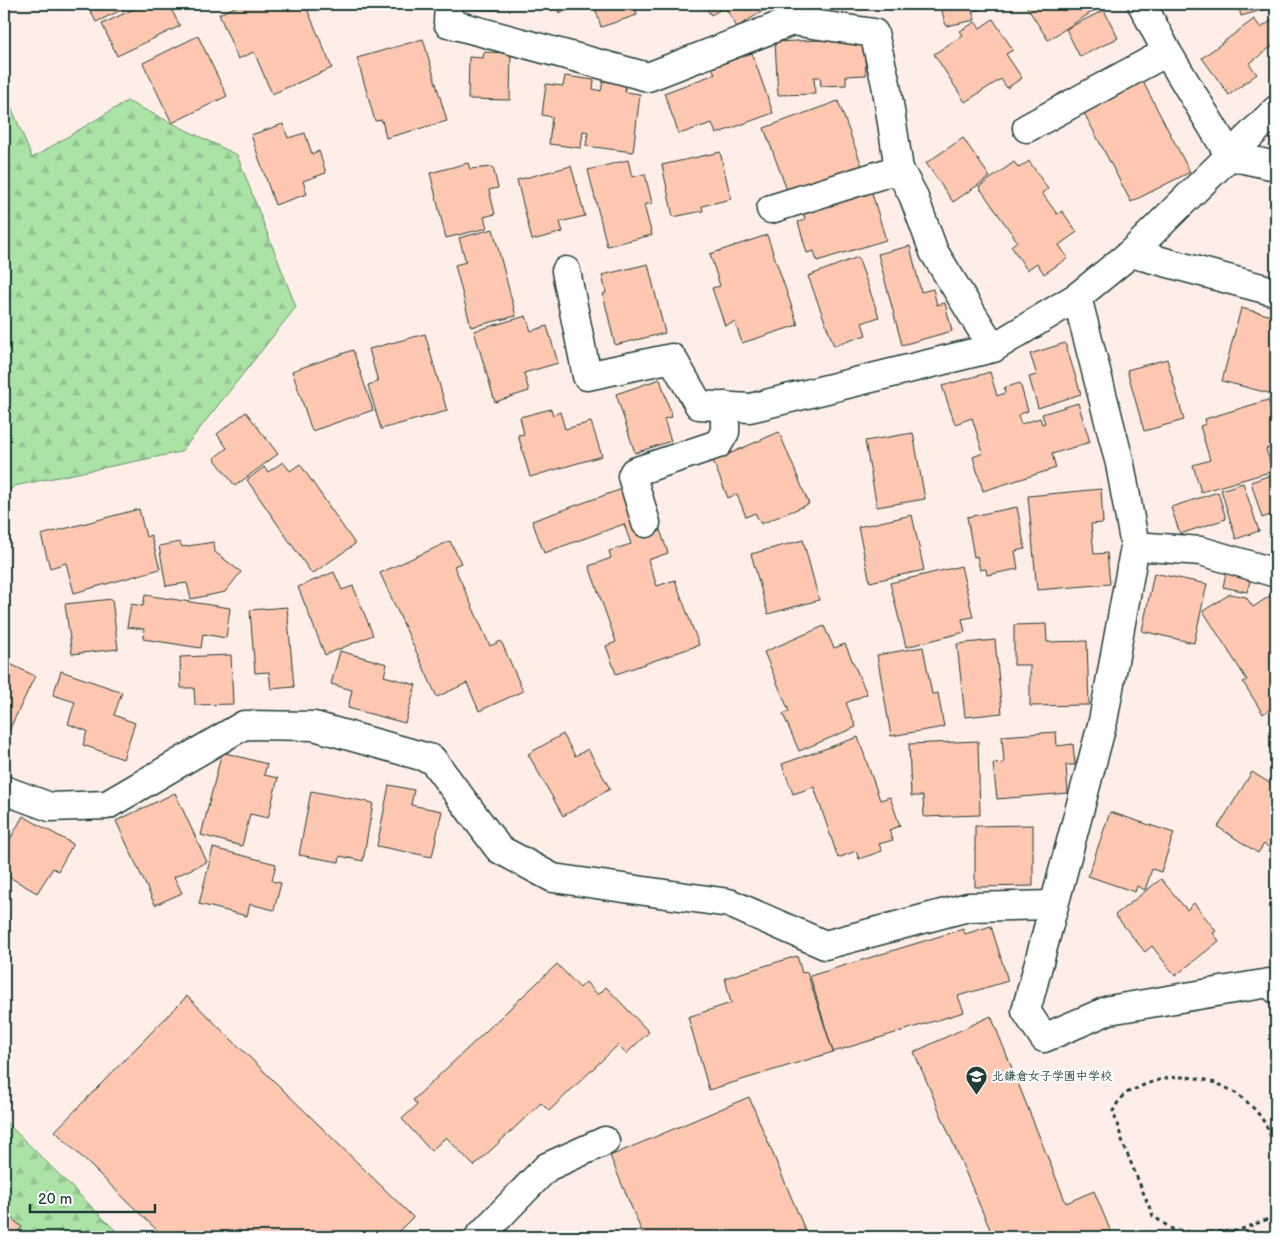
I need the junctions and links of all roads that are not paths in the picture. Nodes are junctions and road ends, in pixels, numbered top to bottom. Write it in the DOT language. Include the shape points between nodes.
graph roads {
  1 [pos="449,4"];
  2 [pos="1142,4"];
  3 [pos="1166,52"];
  4 [pos="1276,110"];
  5 [pos="1027,128"];
  6 [pos="1230,156"];
  7 [pos="1276,166"];
  8 [pos="899,169"];
  9 [pos="771,209"];
  10 [pos="1131,253"];
  11 [pos="566,271"];
  12 [pos="1276,292"];
  13 [pos="1078,297"];
  14 [pos="994,348"];
  15 [pos="725,406"];
  16 [pos="646,523"];
  17 [pos="1135,546"];
  18 [pos="1276,573"];
  19 [pos="4,790"];
  20 [pos="1054,905"];
  21 [pos="1276,989"];
  22 [pos="605,1141"];
  23 [pos="479,1237"];
  1 -- 8 [label="street" via="448,23 648,77 792,21 874,33 886,84"];
  2 -- 3 [label="street"];
  3 -- 5 [label="street"];
  3 -- 6 [label="street"];
  4 -- 6 [label="street"];
  6 -- 7 [label="street"];
  6 -- 10 [label="street"];
  8 -- 9 [label="street"];
  8 -- 14 [label="street" via="913,195 934,252"];
  10 -- 12 [label="street"];
  10 -- 13 [label="street"];
  11 -- 15 [label="street" via="586,376 672,358 699,405"];
  13 -- 14 [label="street"];
  13 -- 17 [label="street" via="1120,464"];
  14 -- 15 [label="street" via="750,408"];
  15 -- 16 [label="street" via="724,432 718,444 634,472 632,476"];
  17 -- 18 [label="street" via="1201,551"];
  17 -- 20 [label="street" via="1103,721"];
  19 -- 20 [label="street" via="50,807 107,805 244,724 314,726 432,759 499,849 553,878 730,904 825,945 968,907"];
  20 -- 21 [label="street" via="1026,1011 1044,1038 1110,1010 1269,983"];
  22 -- 23 [label="street" via="547,1167"];
}
